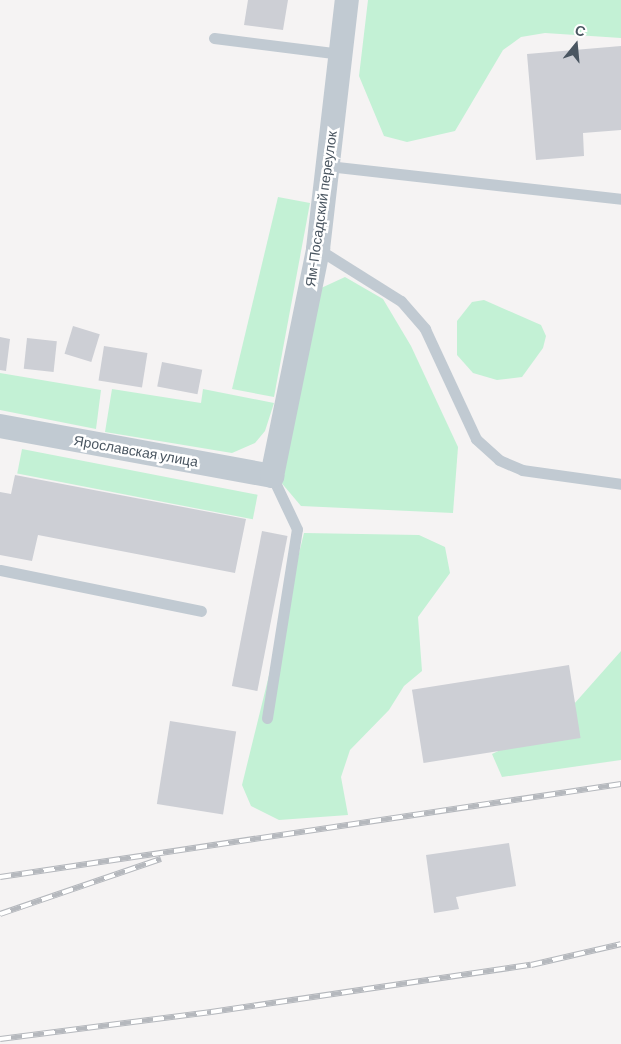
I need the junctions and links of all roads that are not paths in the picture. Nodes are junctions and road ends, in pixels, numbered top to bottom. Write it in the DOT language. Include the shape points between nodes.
graph roads {
  1 [pos="347,0"];
  2 [pos="214,38"];
  3 [pos="341,54"];
  4 [pos="328,166"];
  5 [pos="621,199"];
  6 [pos="318,249"];
  7 [pos="0,426"];
  8 [pos="272,476"];
  9 [pos="621,484"];
  10 [pos="0,570"];
  11 [pos="202,611"];
  12 [pos="267,718"];
  1 -- 3 [label="street, Ям-Посадский переулок"];
  2 -- 3 [label="lane"];
  3 -- 4 [label="street, Ям-Посадский переулок"];
  4 -- 5 [label="lane"];
  4 -- 6 [label="street, Ям-Посадский переулок"];
  6 -- 8 [label="street, Ям-Посадский переулок"];
  6 -- 9 [label="lane" via="401,301 425,329 476,439 499,460 522,470"];
  7 -- 8 [label="street, Ярославская улица"];
  8 -- 12 [label="lane" via="297,529"];
  10 -- 11 [label="lane"];
}
